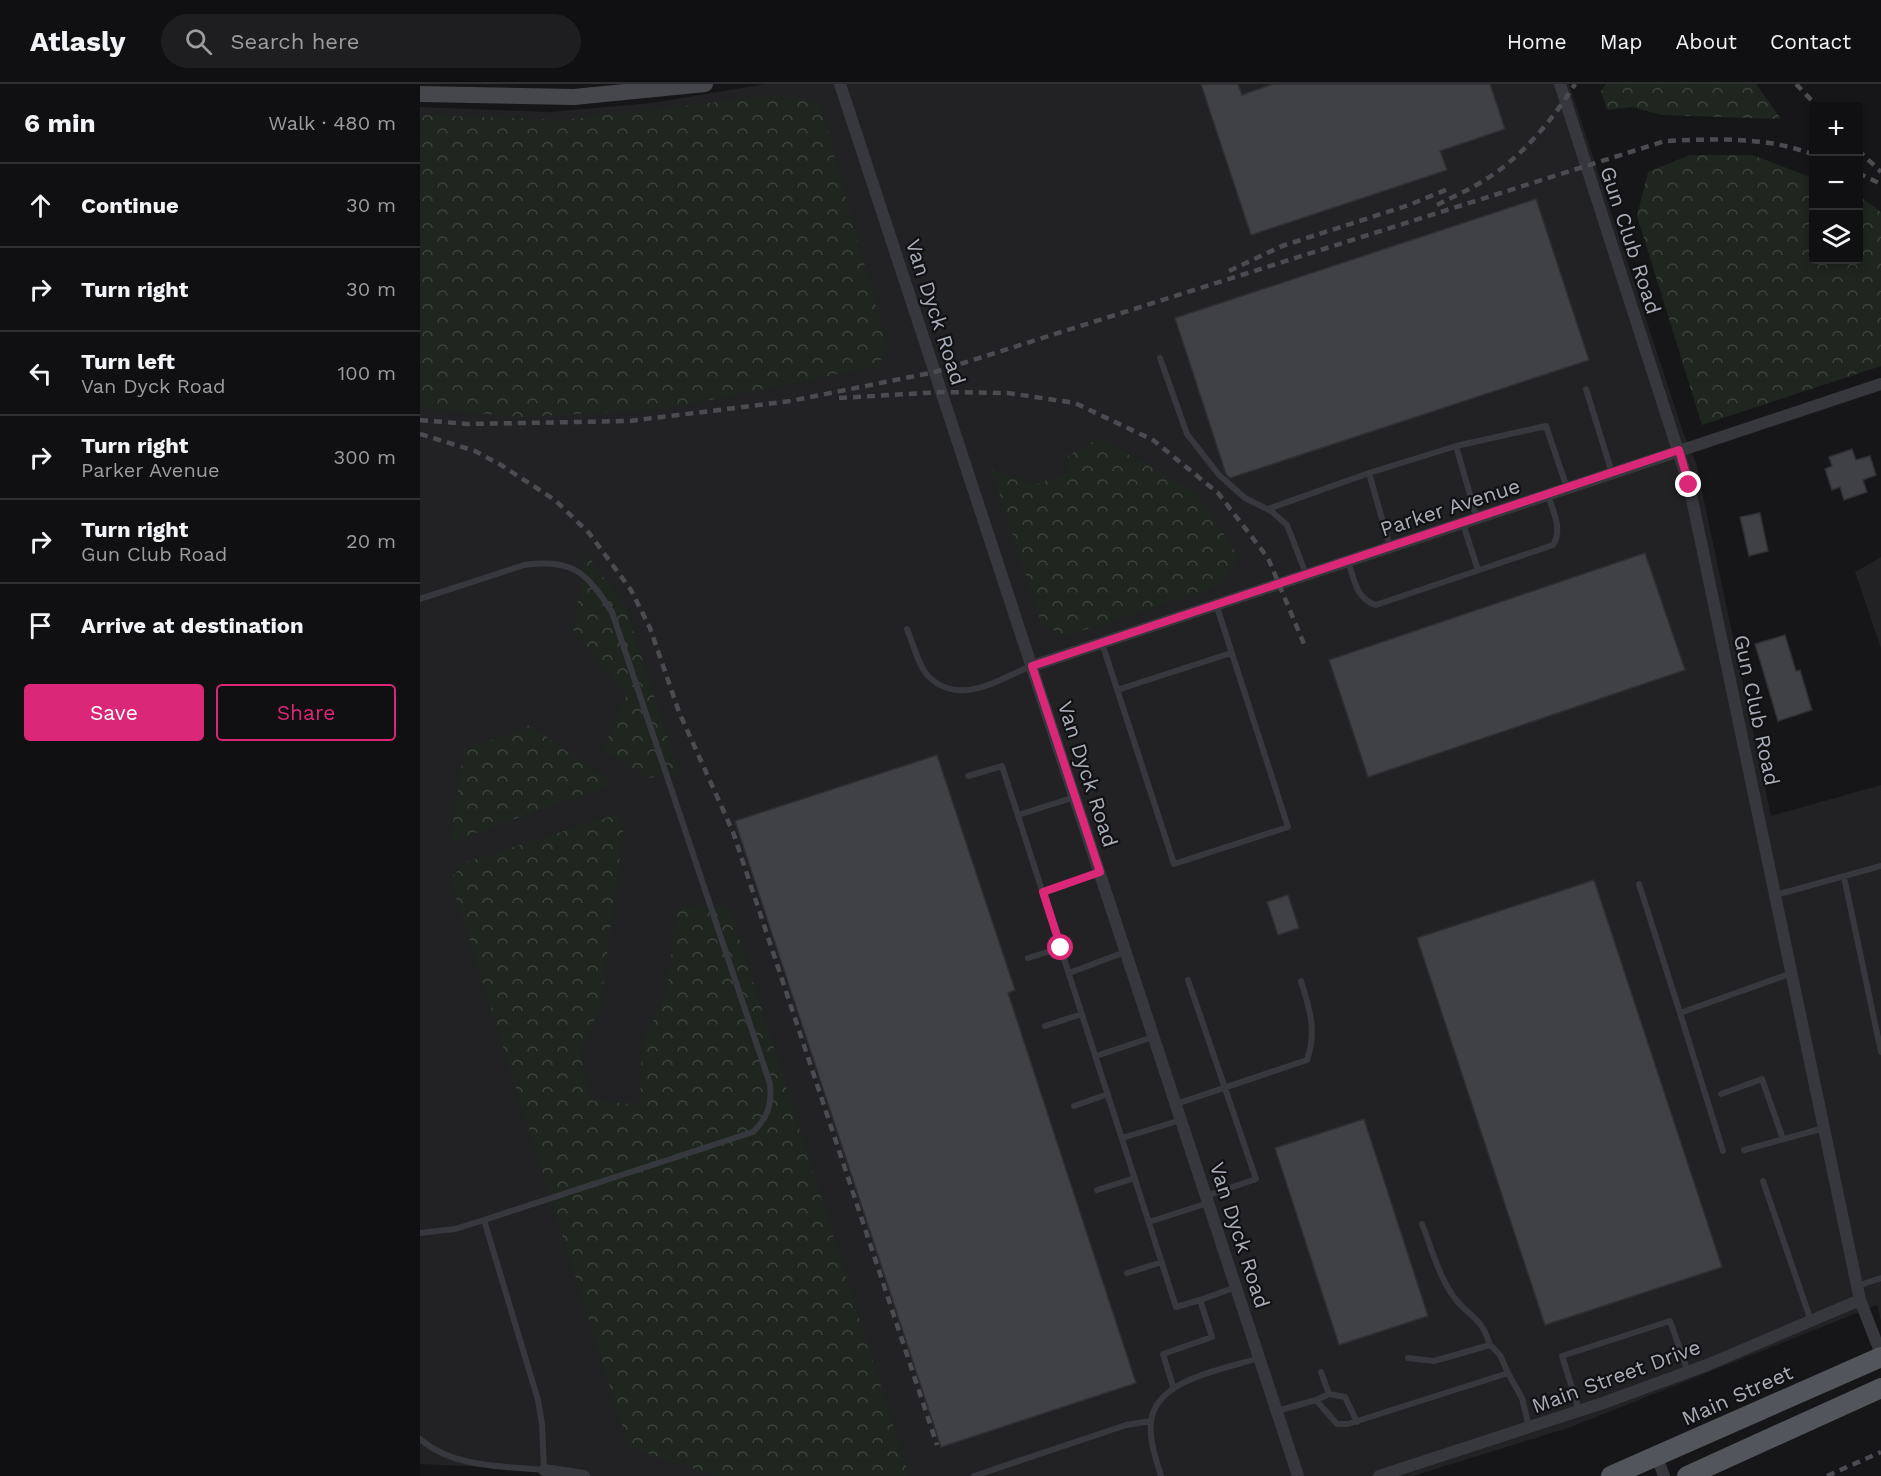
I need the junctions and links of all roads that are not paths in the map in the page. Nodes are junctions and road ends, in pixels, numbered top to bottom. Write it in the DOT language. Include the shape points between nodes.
graph roads {
  1 [pos="705,84"];
  2 [pos="840,84"];
  3 [pos="1560,84"];
  4 [pos="420,94"];
  5 [pos="1160,358"];
  6 [pos="1881,384"];
  7 [pos="1586,389"];
  8 [pos="1456,446"];
  9 [pos="1679,450"];
  10 [pos="1369,473"];
  11 [pos="1612,473"];
  12 [pos="1567,488"];
  13 [pos="1548,495"];
  14 [pos="1268,509"];
  15 [pos="1477,519"];
  16 [pos="1463,524"];
  17 [pos="1390,547"];
  18 [pos="1347,561"];
  19 [pos="1478,570"];
  20 [pos="1306,574"];
  21 [pos="420,599"];
  22 [pos="1216,604"];
  23 [pos="907,629"];
  24 [pos="1102,642"];
  25 [pos="1231,652"];
  26 [pos="1032,666"];
  27 [pos="1117,690"];
  28 [pos="968,776"];
  29 [pos="1075,797"];
  30 [pos="1018,815"];
  31 [pos="1881,866"];
  32 [pos="1100,872"];
  33 [pos="1844,877"];
  34 [pos="1639,884"];
  35 [pos="1043,892"];
  36 [pos="1776,895"];
  37 [pos="1061,948"];
  38 [pos="1126,952"];
  39 [pos="1028,958"];
  40 [pos="1069,973"];
  41 [pos="1792,973"];
  42 [pos="1188,980"];
  43 [pos="1301,981"];
  44 [pos="1680,1013"];
  45 [pos="1082,1014"];
  46 [pos="1045,1026"];
  47 [pos="1154,1037"];
  48 [pos="1881,1052"];
  49 [pos="1096,1056"];
  50 [pos="1225,1086"];
  51 [pos="1108,1094"];
  52 [pos="1721,1094"];
  53 [pos="1176,1104"];
  54 [pos="1074,1106"];
  55 [pos="1181,1119"];
  56 [pos="1824,1128"];
  57 [pos="1122,1138"];
  58 [pos="1783,1139"];
  59 [pos="1744,1150"];
  60 [pos="1723,1151"];
  61 [pos="1135,1178"];
  62 [pos="1763,1180"];
  63 [pos="1097,1190"];
  64 [pos="1208,1200"];
  65 [pos="484,1220"];
  66 [pos="1149,1222"];
  67 [pos="1422,1224"];
  68 [pos="420,1233"];
  69 [pos="1162,1262"];
  70 [pos="1127,1273"];
  71 [pos="1881,1278"];
  72 [pos="1857,1286"];
  73 [pos="1236,1287"];
  74 [pos="1200,1300"];
  75 [pos="1860,1300"];
  76 [pos="1811,1321"];
  77 [pos="1490,1345"];
  78 [pos="1881,1355"];
  79 [pos="1260,1358"];
  80 [pos="1408,1358"];
  81 [pos="1322,1372"];
  82 [pos="1508,1372"];
  83 [pos="1688,1372"];
  84 [pos="1173,1386"];
  85 [pos="1881,1388"];
  86 [pos="1329,1394"];
  87 [pos="1316,1400"];
  88 [pos="1277,1411"];
  89 [pos="1580,1411"];
  90 [pos="1151,1421"];
  91 [pos="1357,1422"];
  92 [pos="1529,1428"];
  93 [pos="420,1439"];
  94 [pos="1657,1458"];
  95 [pos="544,1470"];
  96 [pos="584,1476"];
  97 [pos="974,1476"];
  98 [pos="1161,1476"];
  99 [pos="1298,1476"];
  100 [pos="1379,1476"];
  101 [pos="1611,1476"];
  102 [pos="1664,1476"];
  103 [pos="1687,1476"];
  1 -- 4 [label="street" via="574,97"];
  2 -- 26 [label="street, Van Dyck Road"];
  3 -- 9 [label="street, Gun Club Road"];
  5 -- 14 [label="lane" via="1187,434 1219,475 1245,498"];
  6 -- 9 [label="street, Parker Avenue"];
  7 -- 11 [label="lane"];
  8 -- 10 [label="lane"];
  8 -- 12 [label="lane" via="1546,426"];
  8 -- 15 [label="lane"];
  9 -- 11 [label="street, Parker Avenue"];
  9 -- 36 [label="street, Gun Club Road"];
  10 -- 14 [label="lane"];
  10 -- 17 [label="lane"];
  11 -- 12 [label="street, Parker Avenue"];
  12 -- 13 [label="street, Parker Avenue"];
  13 -- 15 [label="street, Parker Avenue"];
  13 -- 19 [label="lane" via="1557,523 1558,537 1553,545"];
  14 -- 20 [label="lane" via="1287,525"];
  15 -- 16 [label="street, Parker Avenue"];
  16 -- 17 [label="street, Parker Avenue"];
  16 -- 19 [label="lane"];
  17 -- 18 [label="street, Parker Avenue"];
  18 -- 19 [label="lane" via="1359,594 1365,602 1376,605"];
  18 -- 20 [label="street, Parker Avenue"];
  20 -- 22 [label="street, Parker Avenue"];
  21 -- 65 [label="lane" via="540,563 575,568 597,590 616,623 770,1084 772,1100 769,1112 753,1131"];
  22 -- 24 [label="street, Parker Avenue"];
  22 -- 25 [label="lane"];
  23 -- 26 [label="lane" via="927,675 947,690 968,692"];
  24 -- 26 [label="street, Parker Avenue"];
  24 -- 27 [label="lane"];
  25 -- 27 [label="lane"];
  25 -- 27 [label="lane" via="1288,828 1174,864"];
  26 -- 29 [label="street, Van Dyck Road"];
  28 -- 30 [label="lane" via="1002,766"];
  29 -- 30 [label="lane"];
  29 -- 32 [label="street, Van Dyck Road"];
  30 -- 35 [label="lane"];
  31 -- 33 [label="lane"];
  32 -- 35 [label="lane"];
  32 -- 38 [label="street, Van Dyck Road"];
  33 -- 36 [label="lane"];
  33 -- 48 [label="lane"];
  34 -- 44 [label="lane"];
  35 -- 37 [label="lane"];
  36 -- 41 [label="street, Gun Club Road"];
  37 -- 39 [label="lane"];
  37 -- 40 [label="lane"];
  38 -- 40 [label="lane"];
  38 -- 47 [label="street, Van Dyck Road"];
  40 -- 45 [label="lane"];
  41 -- 44 [label="lane"];
  41 -- 56 [label="street, Gun Club Road"];
  42 -- 50 [label="lane"];
  43 -- 50 [label="lane" via="1313,1019 1313,1044 1307,1060"];
  44 -- 60 [label="lane"];
  45 -- 46 [label="lane"];
  45 -- 49 [label="lane"];
  47 -- 49 [label="lane"];
  47 -- 53 [label="street, Van Dyck Road"];
  49 -- 51 [label="lane"];
  50 -- 53 [label="lane"];
  50 -- 64 [label="lane" via="1256,1179"];
  51 -- 54 [label="lane"];
  51 -- 57 [label="lane"];
  52 -- 58 [label="lane" via="1762,1079"];
  53 -- 55 [label="street, Van Dyck Road"];
  55 -- 57 [label="lane"];
  55 -- 64 [label="street, Van Dyck Road"];
  56 -- 58 [label="lane"];
  56 -- 72 [label="street, Gun Club Road"];
  57 -- 61 [label="lane"];
  58 -- 59 [label="lane"];
  61 -- 63 [label="lane"];
  61 -- 66 [label="lane"];
  62 -- 76 [label="lane"];
  64 -- 66 [label="lane"];
  64 -- 73 [label="street, Van Dyck Road"];
  65 -- 68 [label="lane" via="455,1229"];
  65 -- 95 [label="lane" via="538,1400"];
  66 -- 69 [label="lane"];
  67 -- 77 [label="lane" via="1457,1301 1475,1317"];
  69 -- 70 [label="lane"];
  69 -- 74 [label="lane" via="1176,1307"];
  71 -- 72 [label="lane"];
  72 -- 75 [label="street, Gun Club Road"];
  73 -- 74 [label="lane"];
  73 -- 79 [label="street, Van Dyck Road"];
  74 -- 84 [label="lane" via="1212,1337 1162,1354"];
  75 -- 76 [label="street, Main Street Drive"];
  75 -- 78 [label="street, Gun Club Road"];
  76 -- 83 [label="street, Main Street Drive"];
  77 -- 80 [label="lane" via="1434,1361"];
  77 -- 82 [label="lane"];
  78 -- 94 [label="main road, Main Street"];
  79 -- 84 [label="lane"];
  79 -- 88 [label="street, Van Dyck Road"];
  81 -- 86 [label="lane"];
  82 -- 91 [label="lane"];
  82 -- 92 [label="lane" via="1522,1398"];
  83 -- 89 [label="street, Main Street Drive"];
  83 -- 89 [label="lane" via="1670,1321 1562,1356"];
  84 -- 90 [label="lane" via="1157,1403"];
  85 -- 103 [label="main road"];
  86 -- 87 [label="lane"];
  86 -- 91 [label="lane" via="1345,1397"];
  87 -- 88 [label="lane"];
  87 -- 91 [label="lane" via="1337,1424"];
  88 -- 99 [label="street, Van Dyck Road"];
  89 -- 92 [label="street, Main Street Drive"];
  90 -- 97 [label="lane" via="1126,1425"];
  90 -- 98 [label="lane" via="1152,1444"];
  92 -- 100 [label="street, Main Street Drive"];
  93 -- 95 [label="lane" via="443,1455 471,1463"];
  94 -- 101 [label="main road, Main Street"];
  94 -- 102 [label="street"];
  95 -- 96 [label="street"];
}
